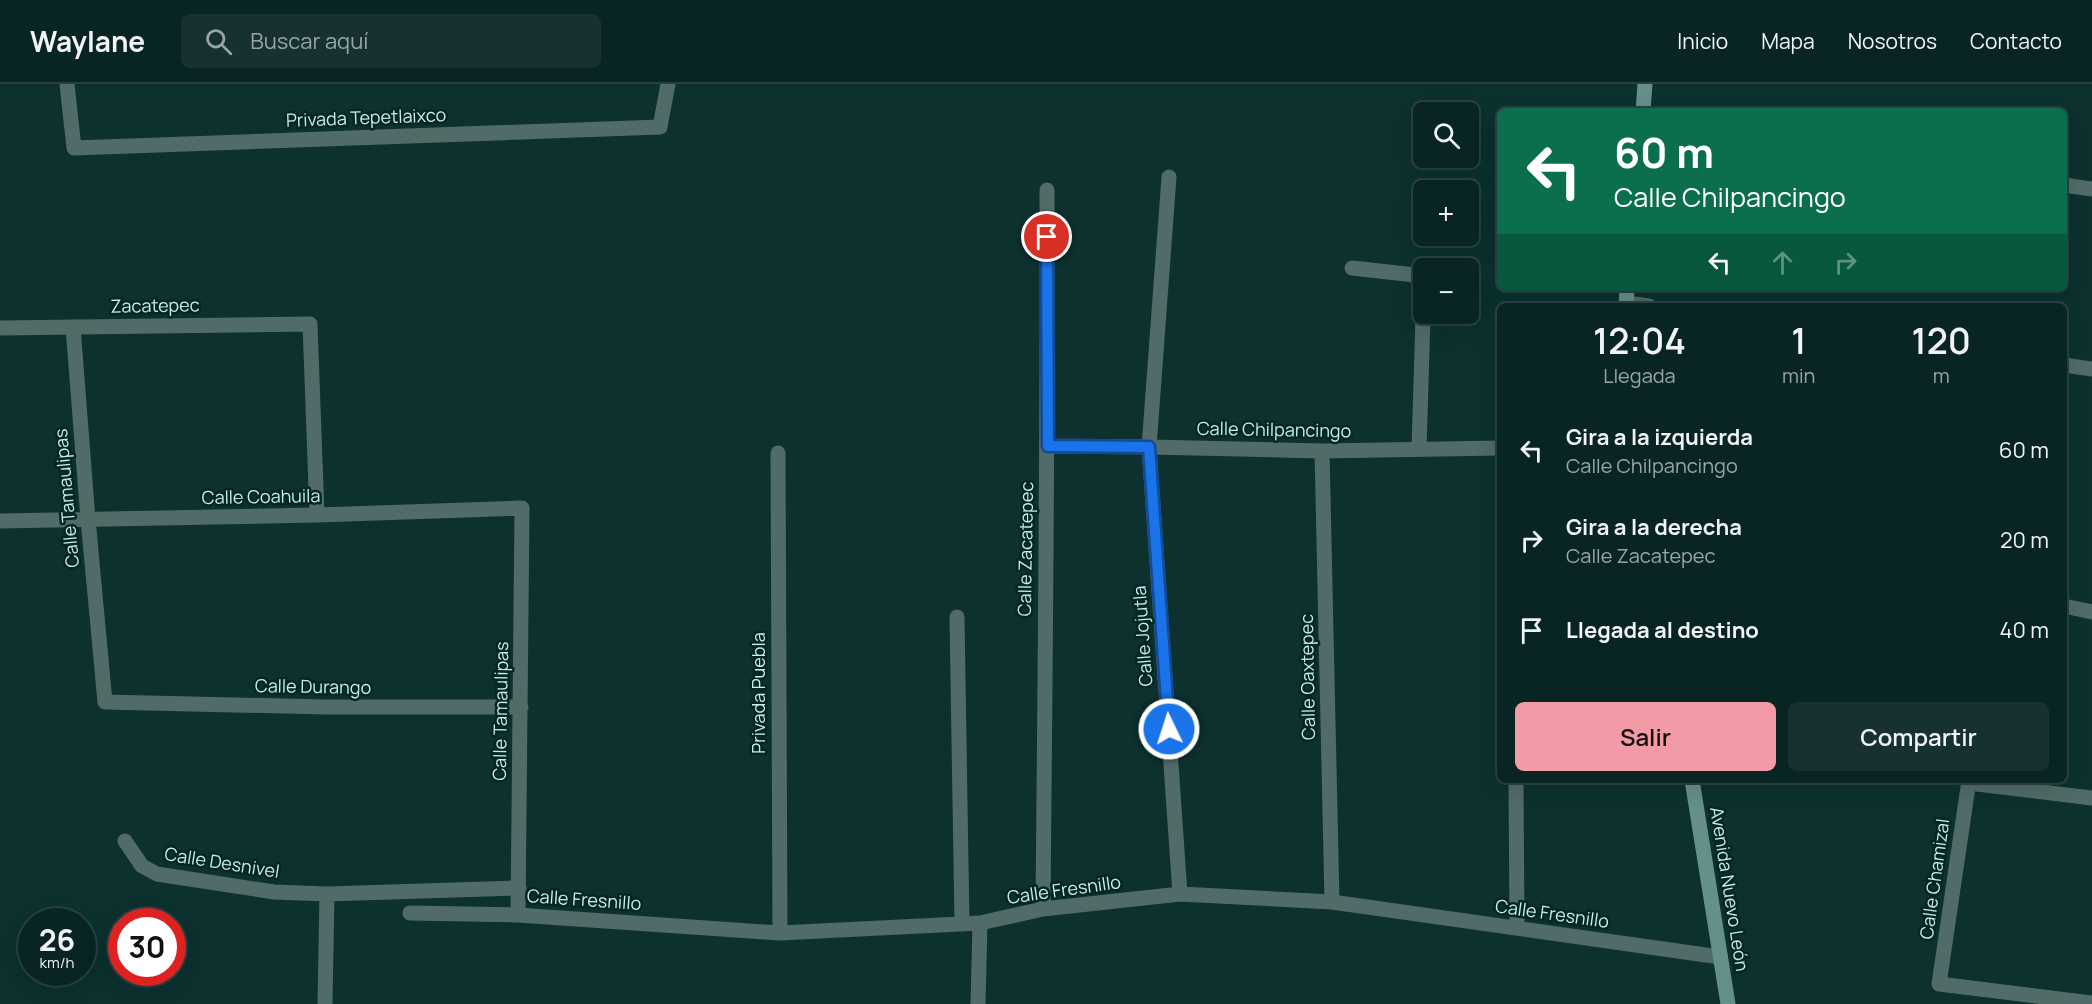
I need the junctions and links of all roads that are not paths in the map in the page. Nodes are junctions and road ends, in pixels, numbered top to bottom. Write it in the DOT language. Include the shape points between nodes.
graph roads {
  1 [pos="67,84"];
  2 [pos="668,84"];
  3 [pos="1646,84"];
  4 [pos="1643,108"];
  5 [pos="1169,177"];
  6 [pos="2067,185"];
  7 [pos="2092,189"];
  8 [pos="1047,190"];
  9 [pos="1352,268"];
  10 [pos="1413,275"];
  11 [pos="1423,324"];
  12 [pos="73,327"];
  13 [pos="0,328"];
  14 [pos="2067,365"];
  15 [pos="2092,369"];
  16 [pos="1048,446"];
  17 [pos="1149,447"];
  18 [pos="1497,448"];
  19 [pos="1419,449"];
  20 [pos="1322,451"];
  21 [pos="778,453"];
  22 [pos="522,508"];
  23 [pos="317,515"];
  24 [pos="87,519"];
  25 [pos="0,521"];
  26 [pos="2067,607"];
  27 [pos="2092,612"];
  28 [pos="957,617"];
  29 [pos="105,702"];
  30 [pos="521,707"];
  31 [pos="1516,783"];
  32 [pos="1692,783"];
  33 [pos="1969,783"];
  34 [pos="1977,783"];
  35 [pos="2092,798"];
  36 [pos="125,841"];
  37 [pos="519,888"];
  38 [pos="327,894"];
  39 [pos="1180,894"];
  40 [pos="1332,902"];
  41 [pos="1043,909"];
  42 [pos="410,913"];
  43 [pos="518,915"];
  44 [pos="980,923"];
  45 [pos="962,924"];
  46 [pos="1517,928"];
  47 [pos="780,933"];
  48 [pos="1720,957"];
  49 [pos="2092,1003"];
  50 [pos="325,1004"];
  51 [pos="978,1004"];
  52 [pos="1728,1004"];
  1 -- 2 [label="street, Privada Tepetlaixco" via="74,148 660,127"];
  3 -- 4 [label="main road"];
  5 -- 17 [label="street, Calle Jojutla"];
  6 -- 7 [label="street"];
  8 -- 16 [label="street, Calle Zacatepec"];
  9 -- 10 [label="street"];
  11 -- 19 [label="street"];
  12 -- 13 [label="street, Zacatepec"];
  12 -- 23 [label="street, Zacatepec" via="310,324"];
  12 -- 24 [label="street, Calle Tamaulipas"];
  14 -- 15 [label="street"];
  16 -- 17 [label="street, Calle Chilpancingo"];
  16 -- 41 [label="street, Calle Zacatepec"];
  17 -- 20 [label="street, Calle Chilpancingo"];
  17 -- 39 [label="street, Calle Jojutla"];
  18 -- 19 [label="street, Calle Chilpancingo"];
  19 -- 20 [label="street, Calle Chilpancingo"];
  20 -- 40 [label="street, Calle Oaxtepec"];
  21 -- 47 [label="street, Privada Puebla"];
  22 -- 23 [label="street, Calle Coahuila"];
  22 -- 30 [label="street, Calle Tamaulipas"];
  23 -- 24 [label="street, Calle Coahuila"];
  24 -- 25 [label="street, Calle Coahuila"];
  24 -- 29 [label="street, Calle Tamaulipas"];
  26 -- 27 [label="street"];
  28 -- 45 [label="street"];
  29 -- 30 [label="street, Calle Durango"];
  30 -- 37 [label="street, Calle Tamaulipas"];
  31 -- 46 [label="street"];
  32 -- 48 [label="main road, Avenida Nuevo León"];
  33 -- 49 [label="street, Calle Chamizal" via="1939,984"];
  34 -- 35 [label="street"];
  36 -- 38 [label="street, Calle Desnivel" via="142,866 157,874 274,892"];
  37 -- 38 [label="street, Calle Desnivel"];
  37 -- 43 [label="street, Calle Tamaulipas"];
  38 -- 50 [label="street"];
  39 -- 40 [label="street, Calle Fresnillo"];
  39 -- 41 [label="street, Calle Fresnillo"];
  40 -- 46 [label="street, Calle Fresnillo"];
  41 -- 44 [label="street, Calle Fresnillo"];
  42 -- 43 [label="street, Calle Fresnillo"];
  43 -- 47 [label="street, Calle Fresnillo"];
  44 -- 45 [label="street, Calle Fresnillo"];
  44 -- 51 [label="street"];
  45 -- 47 [label="street, Calle Fresnillo"];
  46 -- 48 [label="street, Calle Fresnillo"];
  48 -- 52 [label="main road, Avenida Nuevo León"];
}
